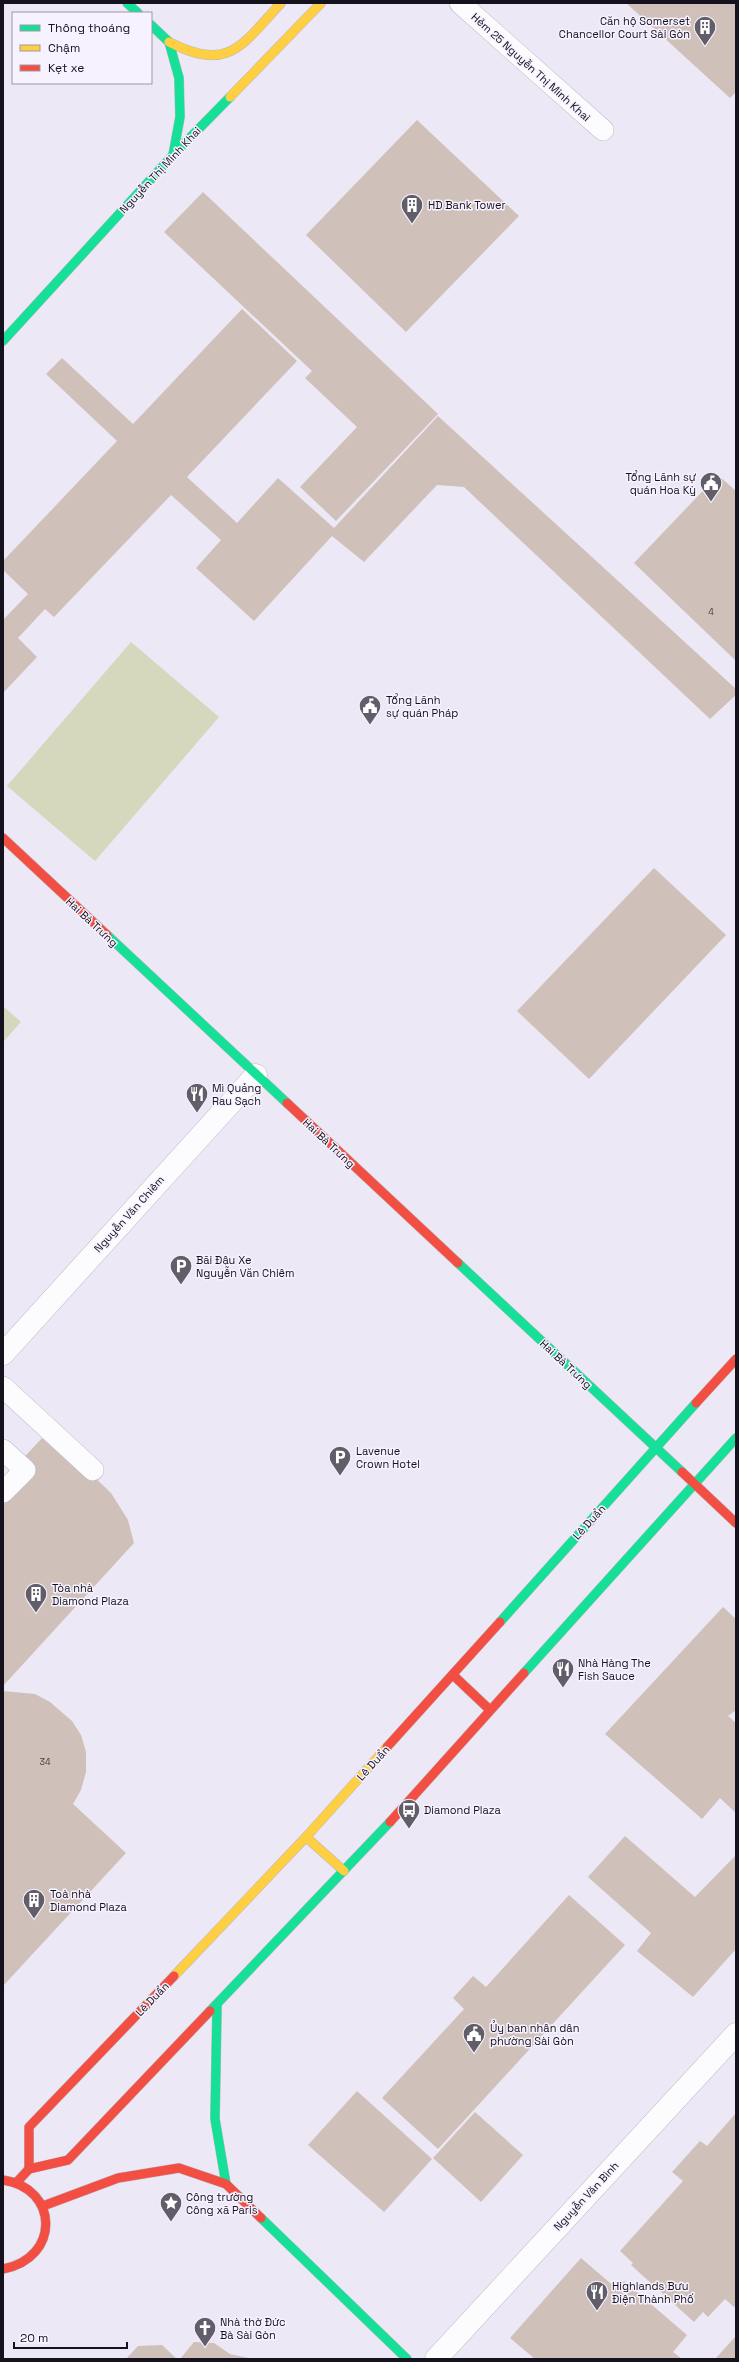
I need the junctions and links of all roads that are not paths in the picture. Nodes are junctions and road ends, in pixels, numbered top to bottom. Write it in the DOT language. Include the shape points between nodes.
graph roads {
  1 [pos="127,3"];
  2 [pos="281,3"];
  3 [pos="321,3"];
  4 [pos="460,3"];
  5 [pos="137,12"];
  6 [pos="152,27"];
  7 [pos="169,42"];
  8 [pos="603,130"];
  9 [pos="173,155"];
  10 [pos="3,341"];
  11 [pos="3,838"];
  12 [pos="256,1075"];
  13 [pos="3,1354"];
  14 [pos="736,1359"];
  15 [pos="3,1387"];
  16 [pos="736,1438"];
  17 [pos="655,1448"];
  18 [pos="3,1450"];
  19 [pos="93,1470"];
  20 [pos="694,1484"];
  21 [pos="3,1492"];
  22 [pos="736,1523"];
  23 [pos="452,1675"];
  24 [pos="490,1710"];
  25 [pos="306,1837"];
  26 [pos="344,1870"];
  27 [pos="217,2006"];
  28 [pos="736,2034"];
  29 [pos="29,2169"];
  30 [pos="3,2180"];
  31 [pos="17,2182"];
  32 [pos="226,2184"];
  33 [pos="43,2206"];
  34 [pos="3,2269"];
  35 [pos="407,2359"];
  36 [pos="436,2359"];
  1 -- 5 [label="main road"];
  2 -- 7 [label="main road" via="232,53 209,58 187,54"];
  3 -- 9 [label="main road, Nguyễn Thị Minh Khai"];
  4 -- 8 [label="lane, Hẻm 25 Nguyễn Thị Minh Khai"];
  6 -- 7 [label="main road"];
  7 -- 9 [label="main road" via="179,78 181,100"];
  9 -- 10 [label="main road, Nguyễn Thị Minh Khai"];
  11 -- 12 [label="main road, Hai Bà Trưng"];
  12 -- 13 [label="street, Nguyễn Văn Chiêm"];
  12 -- 17 [label="main road, Hai Bà Trưng"];
  14 -- 17 [label="main road, Lê Duẩn"];
  15 -- 19 [label="lane"];
  16 -- 20 [label="main road"];
  17 -- 20 [label="main road, Hai Bà Trưng"];
  17 -- 23 [label="main road, Lê Duẩn"];
  18 -- 21 [label="lane" via="25,1470"];
  20 -- 22 [label="main road"];
  20 -- 24 [label="main road"];
  23 -- 24 [label="main road"];
  23 -- 25 [label="main road, Lê Duẩn"];
  24 -- 26 [label="main road"];
  25 -- 26 [label="main road"];
  25 -- 29 [label="main road, Lê Duẩn" via="29,2128"];
  26 -- 27 [label="main road"];
  27 -- 29 [label="main road" via="68,2160"];
  27 -- 32 [label="main road" via="215,2119"];
  28 -- 36 [label="street, Nguyễn Văn Bình"];
  29 -- 31 [label="main road"];
  30 -- 31 [label="main road"];
  31 -- 33 [label="main road" via="32,2192"];
  32 -- 33 [label="main road" via="179,2168 118,2178"];
  32 -- 35 [label="main road"];
  33 -- 34 [label="main road" via="47,2223 44,2241 34,2256 19,2266"];
}
